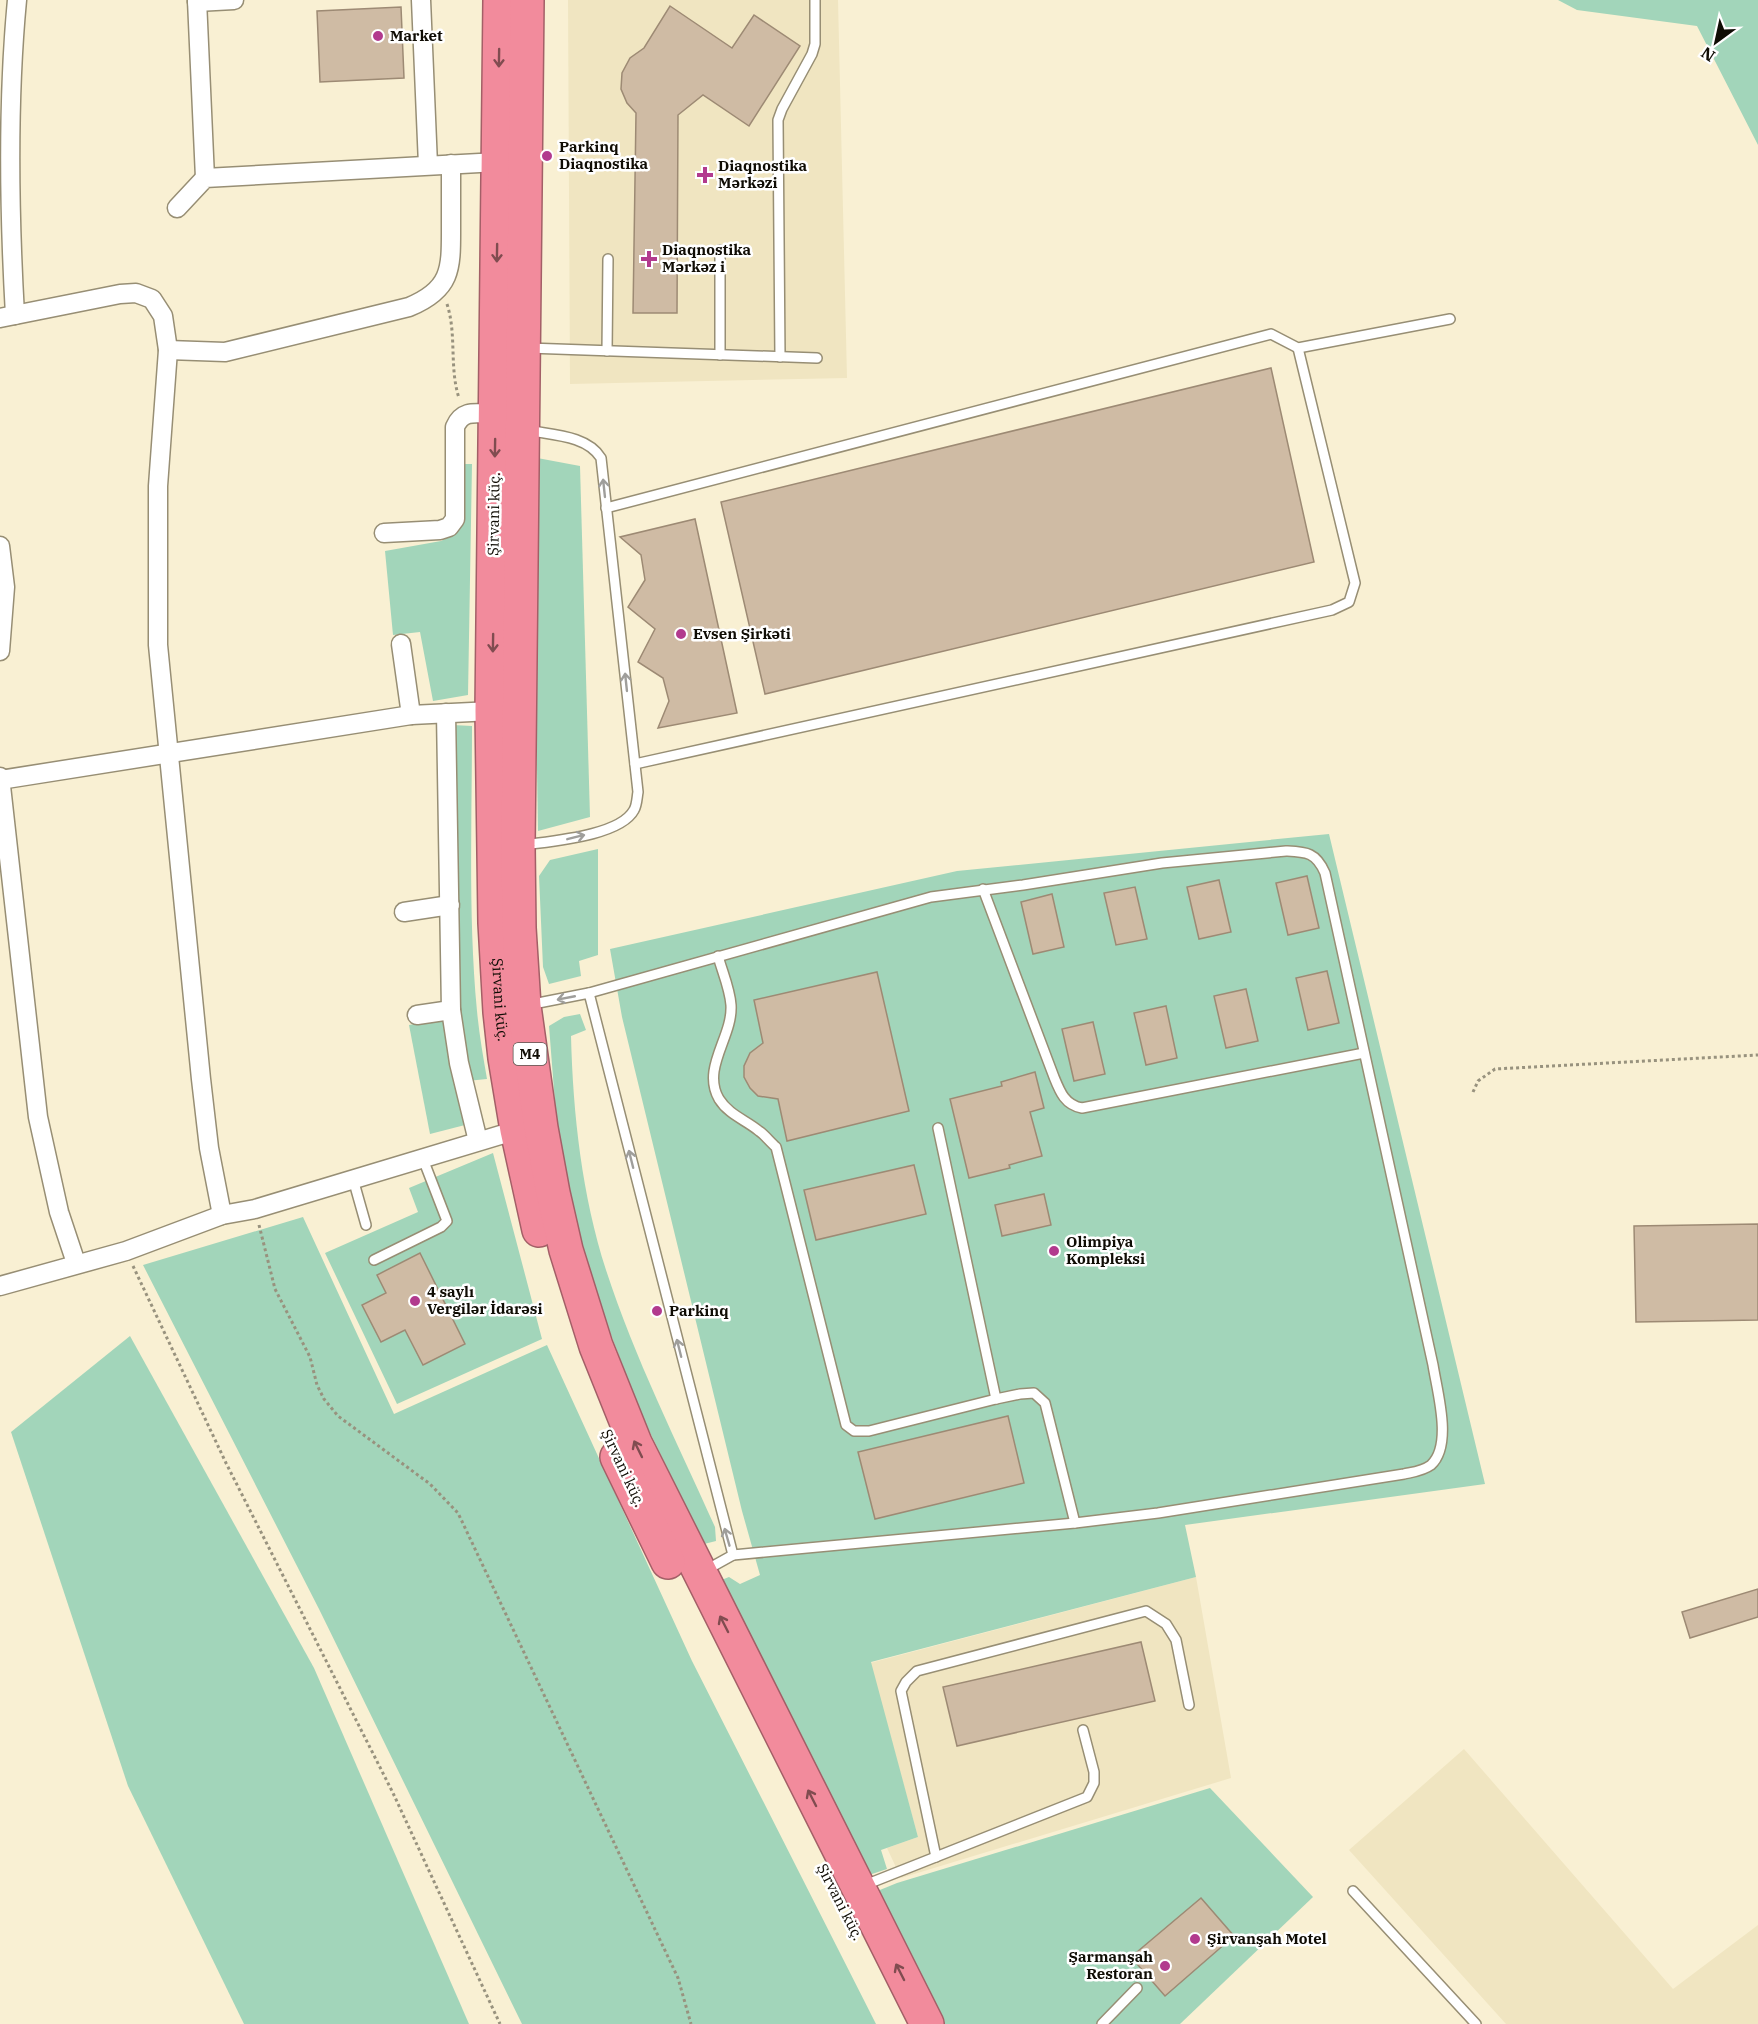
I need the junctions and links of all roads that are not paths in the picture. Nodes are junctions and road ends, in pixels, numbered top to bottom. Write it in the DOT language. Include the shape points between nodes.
graph roads {
  1 [pos="17,0"];
  2 [pos="234,0"];
  3 [pos="421,0"];
  4 [pos="500,0"];
  5 [pos="527,0"];
  6 [pos="815,0"];
  7 [pos="197,1"];
  8 [pos="498,162"];
  9 [pos="451,164"];
  10 [pos="428,165"];
  11 [pos="205,178"];
  12 [pos="177,208"];
  13 [pos="720,250"];
  14 [pos="608,259"];
  15 [pos="8,317"];
  16 [pos="1450,320"];
  17 [pos="522,348"];
  18 [pos="1298,348"];
  19 [pos="168,350"];
  20 [pos="607,351"];
  21 [pos="720,355"];
  22 [pos="780,357"];
  23 [pos="817,358"];
  24 [pos="494,419"];
  25 [pos="606,508"];
  26 [pos="384,532"];
  27 [pos="0,546"];
  28 [pos="401,644"];
  29 [pos="0,651"];
  30 [pos="492,711"];
  31 [pos="446,713"];
  32 [pos="411,715"];
  33 [pos="169,754"];
  34 [pos="635,764"];
  35 [pos="0,779"];
  36 [pos="518,846"];
  37 [pos="983,890"];
  38 [pos="450,905"];
  39 [pos="404,912"];
  40 [pos="718,956"];
  41 [pos="590,993"];
  42 [pos="524,1006"];
  43 [pos="451,1010"];
  44 [pos="417,1015"];
  45 [pos="1364,1053"];
  46 [pos="938,1128"];
  47 [pos="517,1130"];
  48 [pos="478,1141"];
  49 [pos="423,1159"];
  50 [pos="353,1179"];
  51 [pos="222,1215"];
  52 [pos="366,1225"];
  53 [pos="374,1260"];
  54 [pos="76,1263"];
  55 [pos="0,1286"];
  56 [pos="996,1399"];
  57 [pos="1076,1523"];
  58 [pos="733,1556"];
  59 [pos="699,1574"];
  60 [pos="1189,1705"];
  61 [pos="1083,1730"];
  62 [pos="936,1857"];
  63 [pos="858,1888"];
  64 [pos="1353,1891"];
  65 [pos="1137,1988"];
  66 [pos="901,2024"];
  67 [pos="927,2024"];
  68 [pos="1102,2024"];
  69 [pos="1476,2024"];
  1 -- 15 [label="street"];
  2 -- 7 [label="street"];
  3 -- 10 [label="street"];
  4 -- 8 [label="highway, Şirvani küç. / M4, one-way"];
  5 -- 17 [label="highway, M4"];
  6 -- 22 [label="lane" via="812,54 778,120"];
  7 -- 11 [label="street"];
  8 -- 9 [label="street"];
  8 -- 24 [label="highway, Şirvani küç. / M4, one-way"];
  9 -- 10 [label="street"];
  9 -- 19 [label="street" via="451,260 447,277 428,300 225,352"];
  10 -- 11 [label="street"];
  11 -- 12 [label="street"];
  13 -- 21 [label="lane"];
  14 -- 20 [label="lane"];
  15 -- 19 [label="street" via="136,293 152,299 164,316"];
  16 -- 18 [label="lane"];
  17 -- 20 [label="lane"];
  17 -- 24 [label="highway, M4"];
  18 -- 25 [label="lane" via="1272,334"];
  18 -- 34 [label="lane" via="1354,583 1349,602 1332,610"];
  19 -- 33 [label="street" via="158,486 158,645"];
  20 -- 21 [label="lane"];
  21 -- 22 [label="lane"];
  22 -- 23 [label="lane"];
  25 -- 24 [label="lane, one-way" via="601,458 595,448"];
  24 -- 26 [label="street" via="458,419 455,519 448,527 440,531"];
  24 -- 30 [label="highway, Şirvani küç. / M4, one-way"];
  24 -- 36 [label="highway, M4"];
  34 -- 25 [label="lane, one-way"];
  27 -- 29 [label="street" via="5,586"];
  28 -- 32 [label="street"];
  30 -- 31 [label="street"];
  30 -- 47 [label="highway, Şirvani küç. / M4" via="500,1012"];
  31 -- 32 [label="street"];
  31 -- 38 [label="street"];
  32 -- 33 [label="street"];
  33 -- 35 [label="street"];
  33 -- 51 [label="street" via="203,1102"];
  36 -- 34 [label="lane, one-way" via="618,825 634,810 638,792"];
  35 -- 54 [label="street" via="38,1117 59,1212"];
  36 -- 42 [label="highway, M4"];
  37 -- 40 [label="lane" via="931,897"];
  37 -- 45 [label="lane" via="1062,1097 1073,1106 1082,1108"];
  37 -- 45 [label="lane" via="1162,863 1286,851 1312,855 1325,873"];
  38 -- 39 [label="street"];
  38 -- 43 [label="street"];
  40 -- 41 [label="lane"];
  40 -- 56 [label="lane" via="731,1005 729,1028 714,1067 715,1086 719,1100 735,1117 776,1147 846,1425 854,1431 869,1431"];
  41 -- 42 [label="lane, one-way"];
  58 -- 41 [label="lane, one-way"];
  59 -- 42 [label="highway, M4, one-way" via="620,1408 580,1294 553,1193"];
  43 -- 44 [label="street"];
  43 -- 48 [label="street"];
  45 -- 57 [label="lane" via="1433,1365 1444,1438 1439,1454 1423,1469 1404,1474"];
  46 -- 56 [label="lane"];
  47 -- 48 [label="street"];
  47 -- 66 [label="highway, Şirvani küç. / M4" via="545,1256 598,1414 640,1507"];
  48 -- 49 [label="street"];
  49 -- 50 [label="street"];
  49 -- 53 [label="lane" via="447,1221"];
  50 -- 51 [label="street"];
  50 -- 52 [label="lane"];
  51 -- 54 [label="street" via="126,1251"];
  54 -- 55 [label="street"];
  56 -- 57 [label="lane" via="1034,1393 1045,1402"];
  57 -- 58 [label="lane"];
  58 -- 59 [label="lane"];
  63 -- 59 [label="highway, M4, one-way"];
  60 -- 62 [label="lane" via="1176,1640 1166,1624 1146,1611 917,1671 901,1691"];
  61 -- 62 [label="lane" via="1094,1772 1087,1797"];
  62 -- 63 [label="lane"];
  67 -- 63 [label="highway, M4, one-way"];
  64 -- 69 [label="lane"];
  65 -- 68 [label="lane"];
}
